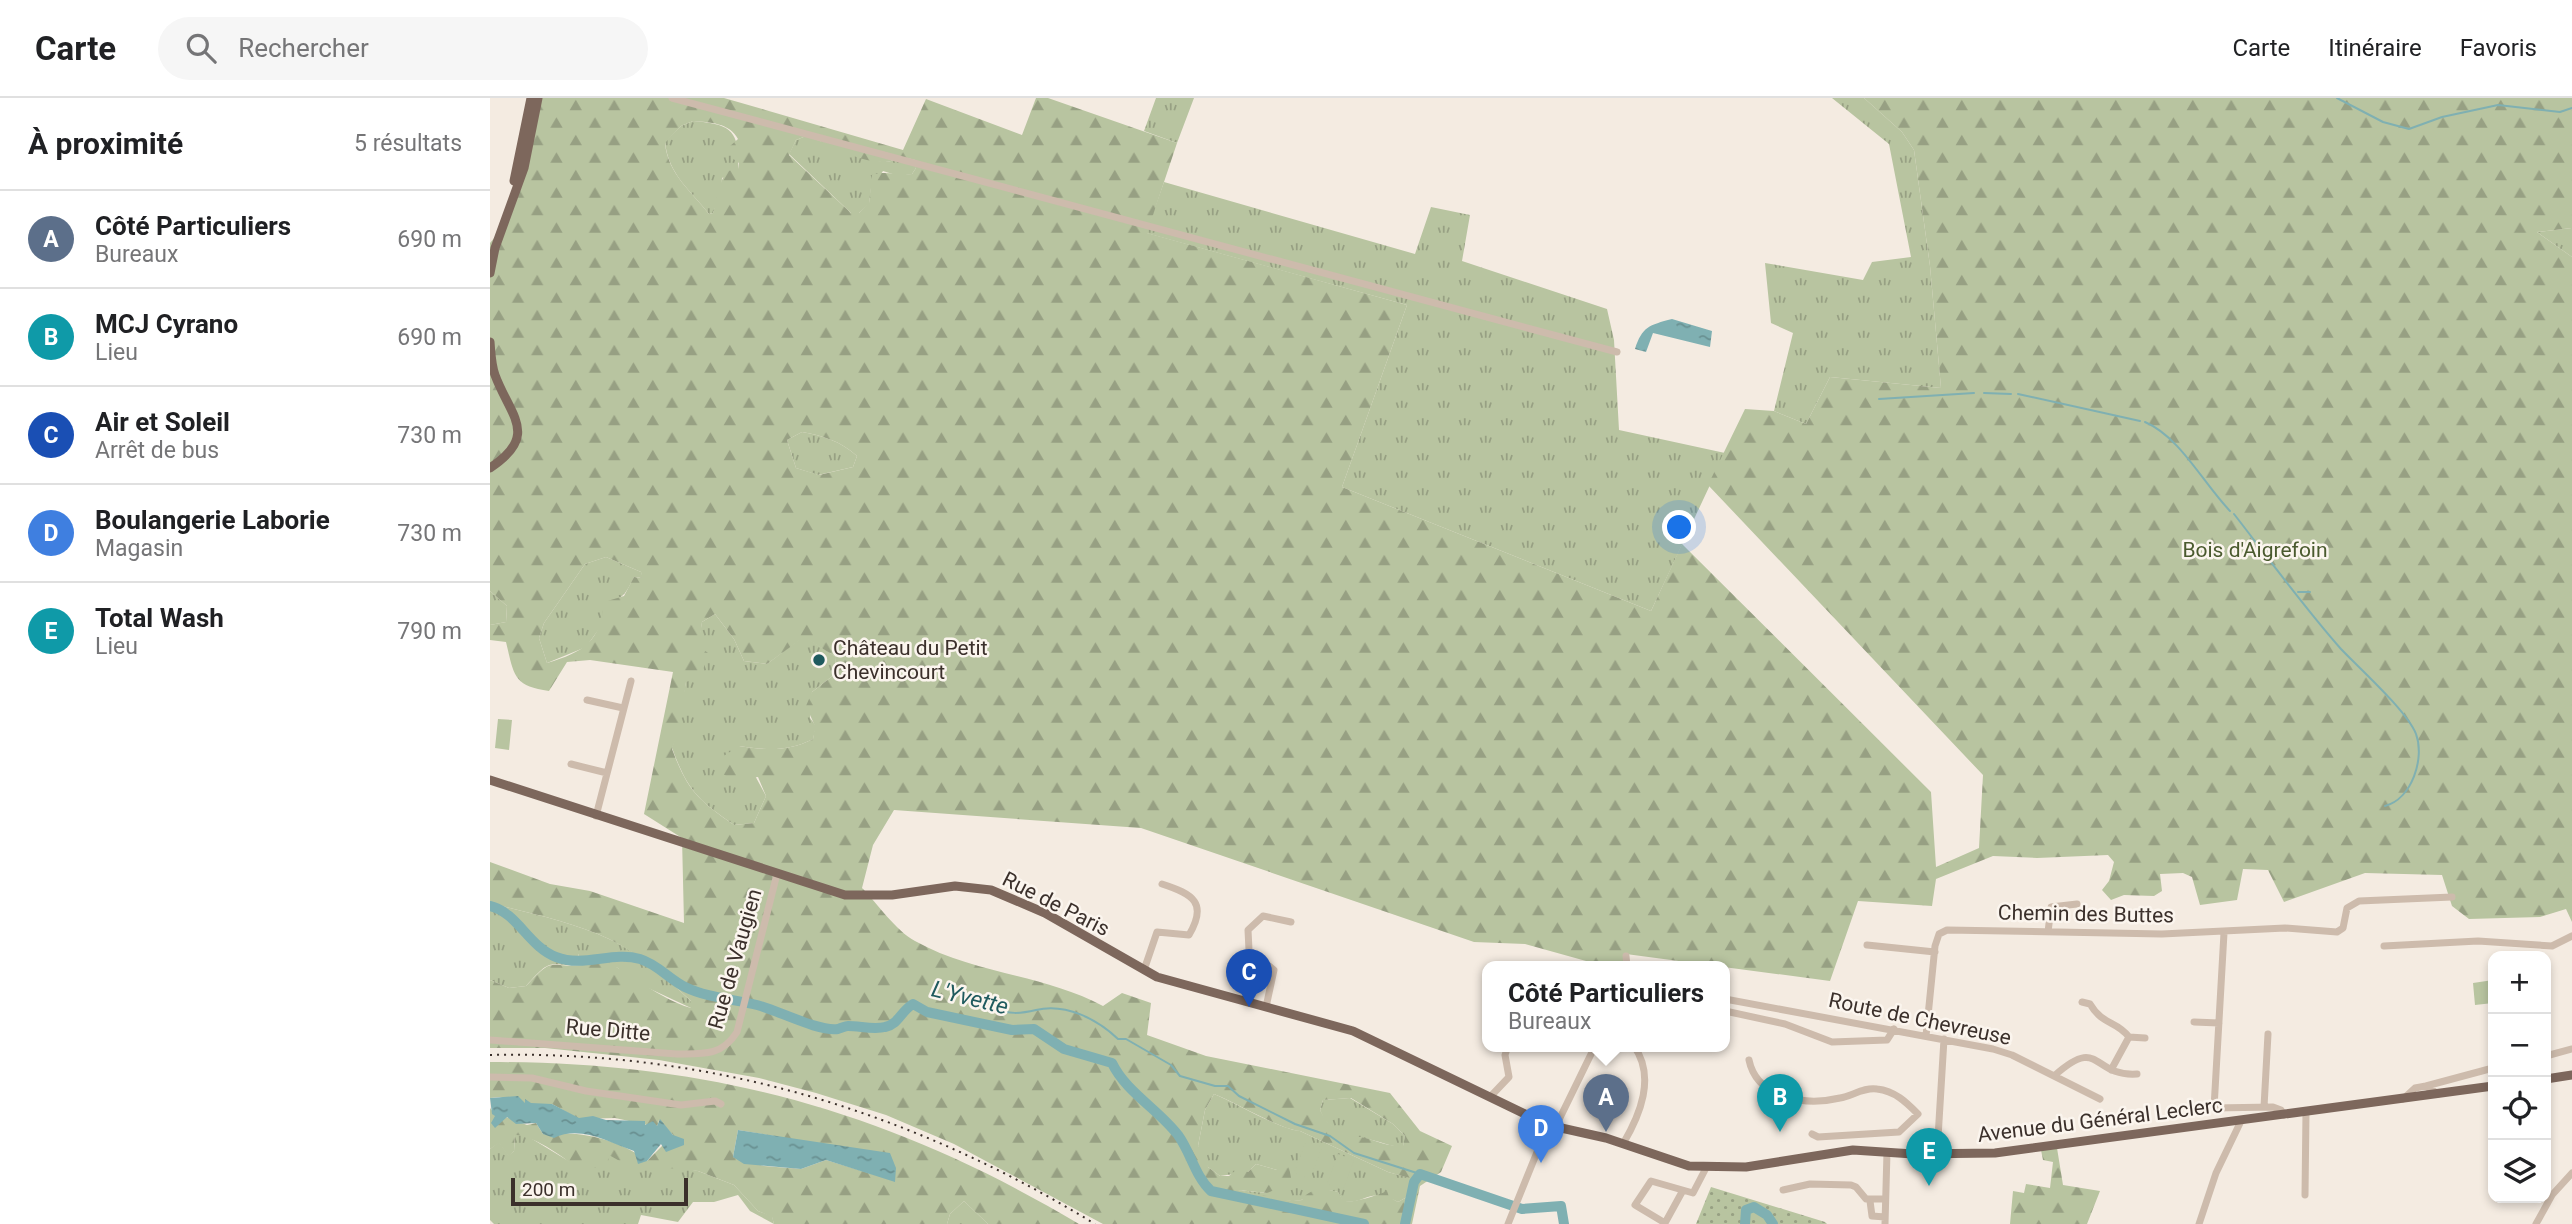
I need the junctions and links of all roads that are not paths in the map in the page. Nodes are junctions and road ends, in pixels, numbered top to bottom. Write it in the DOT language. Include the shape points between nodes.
graph roads {
  1 [pos="531,98"];
  2 [pos="538,98"];
  3 [pos="672,98"];
  4 [pos="508,210"];
  5 [pos="490,273"];
  6 [pos="490,342"];
  7 [pos="1617,352"];
  8 [pos="491,361"];
  9 [pos="490,467"];
  10 [pos="631,681"];
  11 [pos="587,700"];
  12 [pos="623,708"];
  13 [pos="571,764"];
  14 [pos="607,773"];
  15 [pos="490,780"];
  16 [pos="596,816"];
  17 [pos="777,874"];
  18 [pos="1163,884"];
  19 [pos="2452,897"];
  20 [pos="2077,904"];
  21 [pos="1291,922"];
  22 [pos="2048,932"];
  23 [pos="2224,933"];
  24 [pos="2572,936"];
  25 [pos="1867,945"];
  26 [pos="2384,946"];
  27 [pos="1935,952"];
  28 [pos="1626,956"];
  29 [pos="1626,961"];
  30 [pos="1144,970"];
  31 [pos="1730,1000"];
  32 [pos="2082,1002"];
  33 [pos="1266,1007"];
  34 [pos="1730,1012"];
  35 [pos="2194,1022"];
  36 [pos="2219,1023"];
  37 [pos="1894,1030"];
  38 [pos="2268,1034"];
  39 [pos="1926,1036"];
  40 [pos="2129,1037"];
  41 [pos="2145,1038"];
  42 [pos="490,1040"];
  43 [pos="1944,1040"];
  44 [pos="723,1049"];
  45 [pos="2572,1049"];
  46 [pos="1506,1052"];
  47 [pos="1592,1052"];
  48 [pos="1638,1052"];
  49 [pos="2551,1055"];
  50 [pos="1749,1060"];
  51 [pos="2488,1069"];
  52 [pos="2111,1070"];
  53 [pos="2137,1074"];
  54 [pos="2572,1075"];
  55 [pos="2054,1076"];
  56 [pos="490,1077"];
  57 [pos="2551,1078"];
  58 [pos="2426,1086"];
  59 [pos="2488,1087"];
  60 [pos="2438,1094"];
  61 [pos="1490,1097"];
  62 [pos="2099,1099"];
  63 [pos="2402,1100"];
  64 [pos="721,1104"];
  65 [pos="2264,1107"];
  66 [pos="2305,1112"];
  67 [pos="2284,1115"];
  68 [pos="2241,1121"];
  69 [pos="1552,1126"];
  70 [pos="1812,1135"];
  71 [pos="1623,1144"];
  72 [pos="1887,1152"];
  73 [pos="1937,1154"];
  74 [pos="1706,1168"];
  75 [pos="2572,1173"];
  76 [pos="1783,1191"];
  77 [pos="1682,1192"];
  78 [pos="2305,1195"];
  79 [pos="1885,1199"];
  80 [pos="1870,1201"];
  81 [pos="1885,1221"];
  82 [pos="1508,1224"];
  83 [pos="2199,1224"];
  84 [pos="2536,1224"];
  1 -- 4 [label="main road"];
  2 -- 4 [label="main road" via="524,167"];
  3 -- 7 [label="street"];
  4 -- 5 [label="main road"];
  6 -- 8 [label="main road"];
  8 -- 9 [label="main road" via="519,428 511,452"];
  10 -- 12 [label="street"];
  11 -- 12 [label="street"];
  12 -- 14 [label="street"];
  13 -- 14 [label="street"];
  14 -- 16 [label="street"];
  15 -- 16 [label="main road, Rue de Paris"];
  16 -- 17 [label="main road, Rue de Paris"];
  17 -- 30 [label="main road, Rue de Paris" via="845,895 881,896 955,886 991,890 1045,913"];
  17 -- 44 [label="street, Rue de Vaugien" via="737,1032"];
  18 -- 30 [label="street" via="1192,896 1198,920 1189,934 1157,932"];
  19 -- 23 [label="street, Chemin des Buttes" via="2359,901 2347,908 2343,928 2337,932 2285,928"];
  20 -- 22 [label="street" via="2051,907"];
  21 -- 33 [label="street" via="1264,916 1248,930 1249,950 1274,970"];
  22 -- 23 [label="street, Chemin des Buttes"];
  22 -- 27 [label="street, Chemin des Buttes" via="1958,928 1940,934"];
  23 -- 36 [label="street"];
  24 -- 26 [label="street" via="2552,946 2478,942"];
  25 -- 27 [label="street"];
  27 -- 39 [label="street"];
  28 -- 29 [label="street"];
  30 -- 33 [label="main road, Rue de Paris"];
  31 -- 37 [label="street, Route de Chevreuse"];
  32 -- 40 [label="street"];
  33 -- 61 [label="main road, Rue de Paris" via="1353,1031"];
  34 -- 37 [label="street" via="1785,1024 1832,1042 1887,1040"];
  35 -- 36 [label="street"];
  36 -- 65 [label="street" via="2214,1108"];
  37 -- 39 [label="street, Route de Chevreuse"];
  38 -- 65 [label="street"];
  39 -- 43 [label="street, Route de Chevreuse"];
  40 -- 41 [label="street"];
  40 -- 52 [label="street"];
  42 -- 44 [label="street, Rue Ditte" via="677,1054"];
  43 -- 55 [label="street, Route de Chevreuse" via="2012,1055"];
  43 -- 73 [label="street"];
  45 -- 49 [label="street"];
  46 -- 61 [label="street" via="1509,1077"];
  47 -- 69 [label="street"];
  48 -- 71 [label="street" via="1647,1079"];
  50 -- 70 [label="street" via="1761,1084 1777,1096 1826,1100 1879,1089 1897,1095 1918,1114 1899,1132 1879,1136"];
  51 -- 58 [label="street"];
  52 -- 53 [label="street"];
  52 -- 55 [label="street" via="2081,1056"];
  54 -- 57 [label="main road"];
  55 -- 62 [label="street, Route de Chevreuse"];
  56 -- 64 [label="street" via="533,1078 681,1105"];
  58 -- 60 [label="street"];
  58 -- 63 [label="street" via="2415,1088"];
  59 -- 60 [label="main road, Avenue du Général Leclerc"];
  60 -- 63 [label="main road, Avenue du Général Leclerc"];
  61 -- 69 [label="main road, Rue de Paris"];
  63 -- 66 [label="main road, Avenue du Général Leclerc"];
  65 -- 67 [label="street" via="2281,1110"];
  66 -- 67 [label="main road, Avenue du Général Leclerc"];
  66 -- 78 [label="street"];
  67 -- 68 [label="main road, Avenue du Général Leclerc"];
  68 -- 73 [label="main road, Avenue du Général Leclerc" via="1995,1153"];
  68 -- 83 [label="street" via="2216,1173"];
  69 -- 71 [label="main road, Avenue du Général Leclerc"];
  69 -- 82 [label="street"];
  71 -- 74 [label="main road, Avenue du Général Leclerc"];
  72 -- 73 [label="main road, Avenue du Général Leclerc"];
  72 -- 74 [label="main road, Avenue du Général Leclerc" via="1833,1151 1746,1167"];
  72 -- 79 [label="street"];
  74 -- 77 [label="street" via="1697,1190"];
  75 -- 84 [label="street" via="2552,1195"];
  76 -- 80 [label="street" via="1810,1184 1851,1185"];
  77 -- 77 [label="street" via="1651,1181 1635,1205 1665,1223"];
  79 -- 80 [label="street"];
  79 -- 81 [label="street"];
  80 -- 81 [label="street" via="1872,1216"];
}
